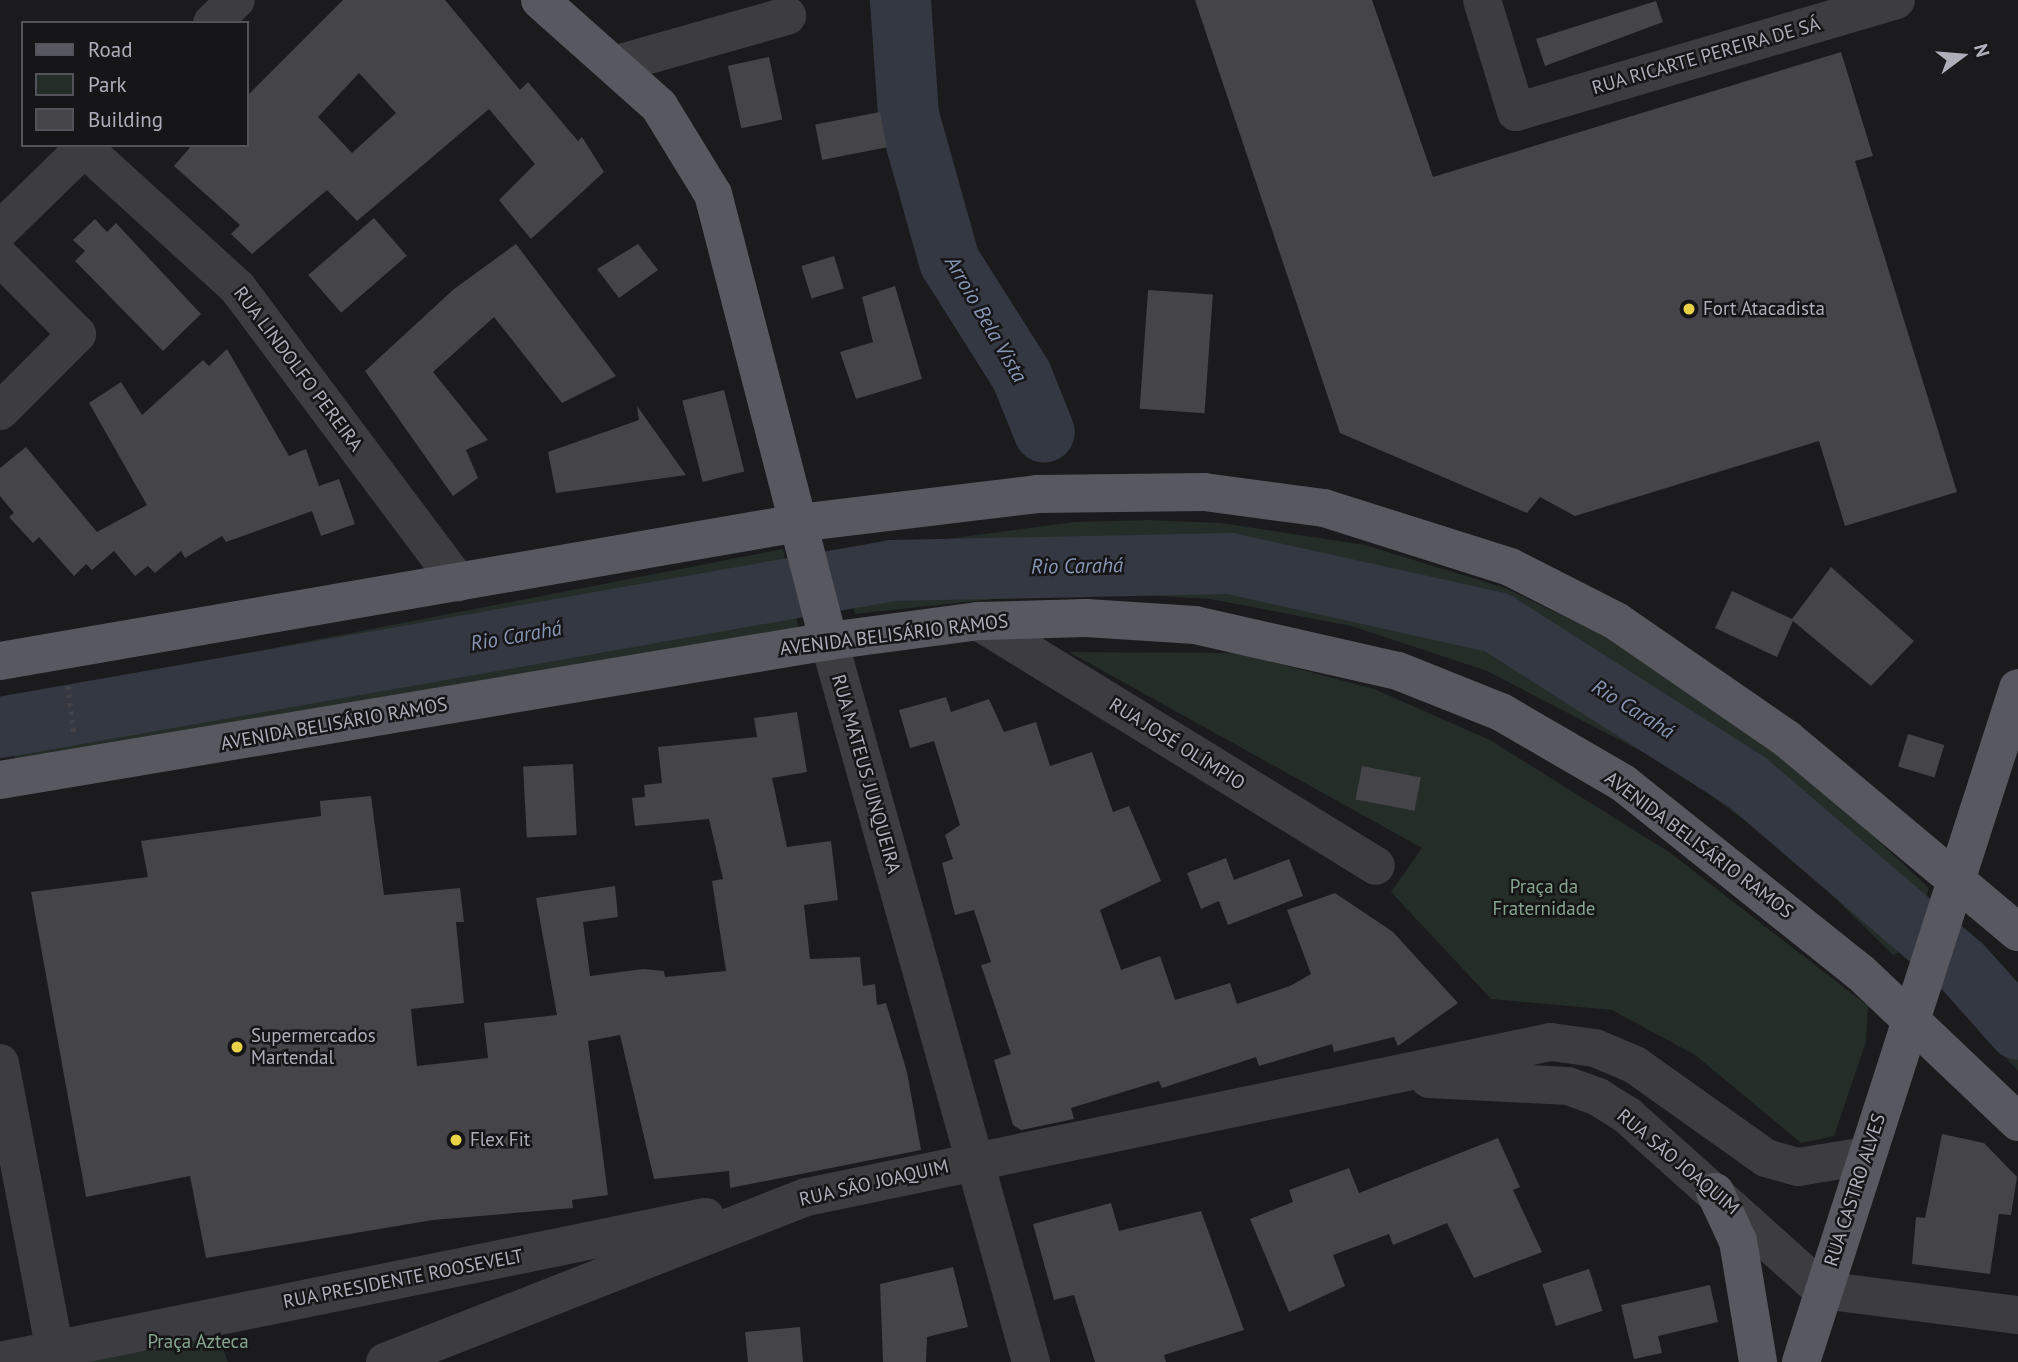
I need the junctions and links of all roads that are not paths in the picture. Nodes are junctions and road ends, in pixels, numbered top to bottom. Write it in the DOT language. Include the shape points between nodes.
graph roads {
  1 [pos="236,0"];
  2 [pos="540,0"];
  3 [pos="1482,0"];
  4 [pos="1896,0"];
  5 [pos="787,16"];
  6 [pos="214,21"];
  7 [pos="617,64"];
  8 [pos="85,147"];
  9 [pos="0,230"];
  10 [pos="0,257"];
  11 [pos="0,411"];
  12 [pos="802,537"];
  13 [pos="458,582"];
  14 [pos="978,621"];
  15 [pos="826,629"];
  16 [pos="0,661"];
  17 [pos="2018,688"];
  18 [pos="0,780"];
  19 [pos="1376,866"];
  20 [pos="1957,876"];
  21 [pos="2018,932"];
  22 [pos="1915,1004"];
  23 [pos="0,1063"];
  24 [pos="1385,1077"];
  25 [pos="2018,1122"];
  26 [pos="1866,1156"];
  27 [pos="975,1160"];
  28 [pos="1715,1192"];
  29 [pos="807,1197"];
  30 [pos="1822,1290"];
  31 [pos="2018,1315"];
  32 [pos="55,1350"];
  33 [pos="0,1361"];
  34 [pos="385,1362"];
  35 [pos="1031,1362"];
  36 [pos="1758,1362"];
  37 [pos="1801,1362"];
  1 -- 6 [label="street"];
  2 -- 7 [label="main road, RUA MATEUS JUNQUEIRA"];
  3 -- 4 [label="street, RUA RICARTE PEREIRA DE SÁ" via="1516,112"];
  5 -- 7 [label="street"];
  7 -- 12 [label="main road, RUA MATEUS JUNQUEIRA" via="659,106 713,194"];
  8 -- 9 [label="street"];
  8 -- 13 [label="street, RUA LINDOLFO PEREIRA" via="237,287"];
  10 -- 11 [label="street" via="77,334"];
  12 -- 13 [label="main road"];
  12 -- 15 [label="main road, RUA MATEUS JUNQUEIRA"];
  12 -- 20 [label="main road" via="1116,490 1204,492 1324,508 1423,535 1510,567 1616,621 1787,739"];
  13 -- 16 [label="main road"];
  14 -- 15 [label="main road, AVENIDA BELISÁRIO RAMOS"];
  14 -- 19 [label="street, RUA JOSÉ OLÍMPIO"];
  14 -- 22 [label="main road, AVENIDA BELISÁRIO RAMOS" via="1195,625 1398,671 1501,712 1623,783"];
  15 -- 18 [label="main road, AVENIDA BELISÁRIO RAMOS"];
  15 -- 27 [label="street, RUA MATEUS JUNQUEIRA"];
  17 -- 20 [label="main road, RUA CASTRO ALVES"];
  20 -- 21 [label="main road"];
  20 -- 22 [label="main road, RUA CASTRO ALVES"];
  22 -- 25 [label="main road, AVENIDA BELISÁRIO RAMOS"];
  22 -- 26 [label="main road, RUA CASTRO ALVES"];
  23 -- 32 [label="street"];
  24 -- 26 [label="street, RUA SÃO JOAQUIM" via="1551,1042 1595,1048 1636,1065 1766,1158 1798,1167"];
  24 -- 27 [label="street, RUA SÃO JOAQUIM"];
  24 -- 28 [label="street, RUA SÃO JOAQUIM" via="1568,1086 1628,1115"];
  26 -- 30 [label="main road, RUA CASTRO ALVES"];
  27 -- 29 [label="street, RUA SÃO JOAQUIM"];
  27 -- 35 [label="street, RUA MATEUS JUNQUEIRA"];
  28 -- 30 [label="street, RUA SÃO JOAQUIM"];
  28 -- 36 [label="main road" via="1738,1241"];
  29 -- 32 [label="street, RUA PRESIDENTE ROOSEVELT"];
  29 -- 34 [label="street, RUA SÃO JOAQUIM"];
  30 -- 31 [label="street"];
  30 -- 37 [label="main road, RUA CASTRO ALVES"];
  32 -- 33 [label="street, RUA PRESIDENTE ROOSEVELT"];
}
